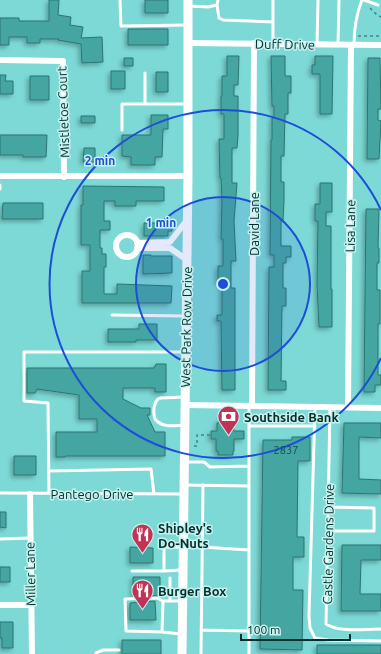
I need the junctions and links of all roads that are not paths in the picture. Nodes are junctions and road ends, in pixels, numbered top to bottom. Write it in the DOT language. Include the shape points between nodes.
graph roads {
  1 [pos="120,0"];
  2 [pos="218,0"];
  3 [pos="273,0"];
  4 [pos="318,0"];
  5 [pos="339,0"];
  6 [pos="363,0"];
  7 [pos="188,3"];
  8 [pos="217,5"];
  9 [pos="378,5"];
  10 [pos="273,22"];
  11 [pos="188,25"];
  12 [pos="188,43"];
  13 [pos="254,44"];
  14 [pos="273,44"];
  15 [pos="318,44"];
  16 [pos="338,44"];
  17 [pos="353,45"];
  18 [pos="381,45"];
  19 [pos="0,60"];
  20 [pos="145,73"];
  21 [pos="145,104"];
  22 [pos="188,104"];
  23 [pos="122,130"];
  24 [pos="0,176"];
  25 [pos="188,176"];
  26 [pos="64,177"];
  27 [pos="0,185"];
  28 [pos="0,189"];
  29 [pos="187,220"];
  30 [pos="170,245"];
  31 [pos="137,246"];
  32 [pos="187,260"];
  33 [pos="112,315"];
  34 [pos="186,316"];
  35 [pos="186,352"];
  36 [pos="185,401"];
  37 [pos="251,405"];
  38 [pos="315,407"];
  39 [pos="330,407"];
  40 [pos="348,407"];
  41 [pos="381,408"];
  42 [pos="185,425"];
  43 [pos="249,426"];
  44 [pos="315,426"];
  45 [pos="185,462"];
  46 [pos="248,466"];
  47 [pos="49,471"];
  48 [pos="202,485"];
  49 [pos="249,486"];
  50 [pos="184,490"];
  51 [pos="0,493"];
  52 [pos="49,493"];
  53 [pos="30,494"];
  54 [pos="154,494"];
  55 [pos="328,507"];
  56 [pos="328,531"];
  57 [pos="30,538"];
  58 [pos="0,539"];
  59 [pos="202,547"];
  60 [pos="184,548"];
  61 [pos="249,550"];
  62 [pos="183,570"];
  63 [pos="132,571"];
  64 [pos="164,571"];
  65 [pos="170,578"];
  66 [pos="163,601"];
  67 [pos="170,601"];
  68 [pos="183,601"];
  69 [pos="0,605"];
  70 [pos="30,605"];
  71 [pos="381,629"];
  72 [pos="201,630"];
  73 [pos="250,631"];
  74 [pos="162,632"];
  75 [pos="183,634"];
  76 [pos="381,641"];
  77 [pos="119,650"];
  78 [pos="32,654"];
  79 [pos="96,654"];
  80 [pos="182,654"];
  81 [pos="201,654"];
  82 [pos="249,654"];
  1 -- 11 [label="lane" via="121,26"];
  2 -- 8 [label="lane"];
  3 -- 10 [label="lane"];
  4 -- 15 [label="lane"];
  5 -- 16 [label="lane"];
  6 -- 9 [label="lane"];
  6 -- 17 [label="lane" via="357,12"];
  7 -- 8 [label="lane" via="208,7"];
  7 -- 11 [label="main road, West Park Row Drive"];
  8 -- 10 [label="lane" via="219,18 223,20"];
  10 -- 14 [label="lane"];
  11 -- 12 [label="main road, West Park Row Drive"];
  12 -- 13 [label="street, Duff Drive"];
  12 -- 22 [label="main road, West Park Row Drive"];
  13 -- 14 [label="street, Duff Drive"];
  13 -- 37 [label="street, David Lane"];
  14 -- 15 [label="street, Duff Drive"];
  15 -- 16 [label="street, Duff Drive"];
  16 -- 17 [label="street, Duff Drive"];
  17 -- 18 [label="street, Duff Drive"];
  17 -- 40 [label="street, Lisa Lane"];
  19 -- 26 [label="street, Mistletoe Court" via="63,61"];
  20 -- 21 [label="lane"];
  21 -- 22 [label="lane"];
  21 -- 23 [label="lane" via="122,104"];
  22 -- 25 [label="main road, West Park Row Drive"];
  24 -- 26 [label="street"];
  25 -- 26 [label="street"];
  25 -- 29 [label="main road, West Park Row Drive"];
  27 -- 28 [label="lane"];
  29 -- 30 [label="street"];
  29 -- 32 [label="main road, West Park Row Drive"];
  30 -- 31 [label="street"];
  30 -- 32 [label="street"];
  32 -- 34 [label="main road, West Park Row Drive"];
  33 -- 34 [label="lane"];
  34 -- 35 [label="main road, West Park Row Drive"];
  35 -- 36 [label="main road, West Park Row Drive"];
  35 -- 47 [label="lane" via="24,352 24,401 48,403"];
  36 -- 37 [label="street"];
  36 -- 42 [label="main road, West Park Row Drive"];
  36 -- 42 [label="lane" via="161,398 154,407 155,420 163,425"];
  37 -- 38 [label="street"];
  37 -- 43 [label="lane"];
  38 -- 39 [label="street"];
  38 -- 44 [label="lane"];
  39 -- 40 [label="street"];
  39 -- 55 [label="lane, Castle Gardens Drive"];
  40 -- 41 [label="street"];
  42 -- 45 [label="main road, West Park Row Drive"];
  43 -- 44 [label="lane"];
  43 -- 46 [label="lane"];
  44 -- 76 [label="lane" via="308,616 310,628 315,638"];
  45 -- 46 [label="lane" via="204,462 210,467"];
  45 -- 50 [label="main road, West Park Row Drive"];
  46 -- 49 [label="lane"];
  47 -- 52 [label="lane"];
  47 -- 54 [label="lane" via="151,469"];
  48 -- 49 [label="lane, Pantego Drive"];
  48 -- 50 [label="lane, Pantego Drive"];
  48 -- 59 [label="lane"];
  49 -- 61 [label="lane"];
  50 -- 54 [label="lane, Pantego Drive"];
  50 -- 60 [label="main road, West Park Row Drive"];
  51 -- 53 [label="lane, Pantego Drive"];
  52 -- 53 [label="lane, Pantego Drive"];
  52 -- 54 [label="lane, Pantego Drive"];
  53 -- 57 [label="street, Miller Lane"];
  55 -- 56 [label="lane, Castle Gardens Drive"];
  55 -- 56 [label="lane" via="374,508 374,532"];
  56 -- 71 [label="lane, Castle Gardens Drive" via="326,624 340,629"];
  57 -- 58 [label="lane"];
  57 -- 70 [label="street, Miller Lane"];
  59 -- 60 [label="lane"];
  59 -- 61 [label="lane"];
  59 -- 72 [label="lane"];
  60 -- 62 [label="main road, West Park Row Drive"];
  60 -- 64 [label="lane" via="164,547"];
  61 -- 73 [label="lane"];
  62 -- 64 [label="lane"];
  62 -- 68 [label="main road, West Park Row Drive"];
  63 -- 64 [label="lane"];
  65 -- 67 [label="lane"];
  66 -- 67 [label="lane"];
  66 -- 74 [label="lane"];
  66 -- 74 [label="lane" via="156,598 126,599 126,631"];
  67 -- 68 [label="lane"];
  68 -- 75 [label="main road, West Park Row Drive"];
  69 -- 70 [label="street"];
  70 -- 78 [label="street, Miller Lane"];
  72 -- 73 [label="lane"];
  72 -- 81 [label="lane"];
  73 -- 82 [label="lane"];
  74 -- 75 [label="lane"];
  75 -- 80 [label="main road, West Park Row Drive"];
  77 -- 79 [label="lane" via="103,650"];
}
